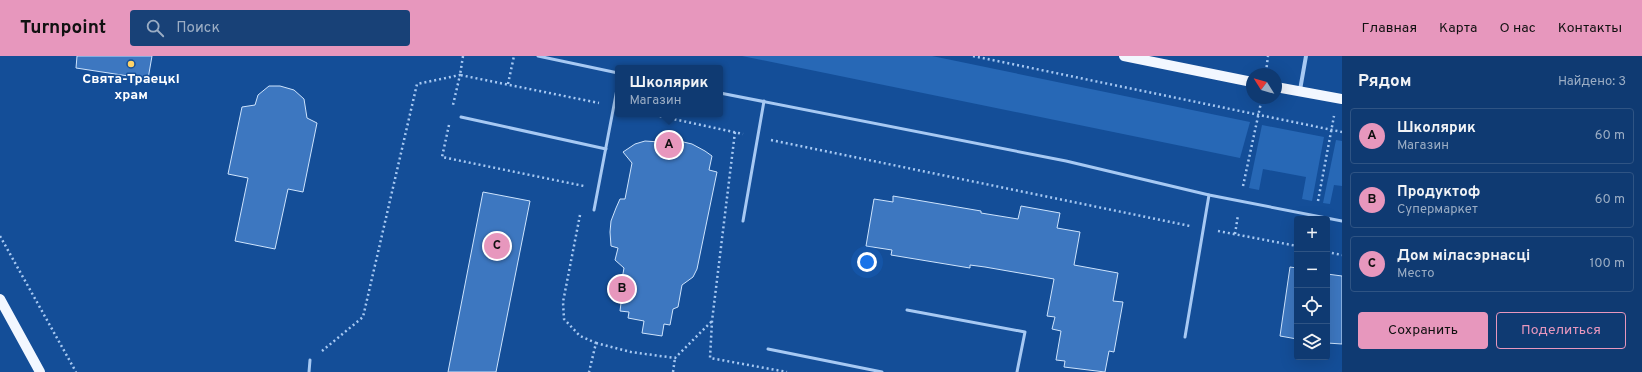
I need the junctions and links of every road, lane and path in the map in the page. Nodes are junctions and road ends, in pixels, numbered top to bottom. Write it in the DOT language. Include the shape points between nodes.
graph roads {
  1 [pos="463,56"];
  2 [pos="514,56"];
  3 [pos="538,56"];
  4 [pos="973,56"];
  5 [pos="1124,56"];
  6 [pos="1268,56"];
  7 [pos="1306,56"];
  8 [pos="1267,68"];
  9 [pos="615,72"];
  10 [pos="460,75"];
  11 [pos="1246,81"];
  12 [pos="508,84"];
  13 [pos="1282,87"];
  14 [pos="1300,90"];
  15 [pos="723,94"];
  16 [pos="1340,98"];
  17 [pos="615,100"];
  18 [pos="764,101"];
  19 [pos="1261,104"];
  20 [pos="614,106"];
  21 [pos="1258,115"];
  22 [pos="461,117"];
  23 [pos="664,117"];
  24 [pos="1331,130"];
  25 [pos="735,132"];
  26 [pos="1342,132"];
  27 [pos="757,137"];
  28 [pos="606,148"];
  29 [pos="442,157"];
  30 [pos="584,194"];
  31 [pos="1210,195"];
  32 [pos="1240,201"];
  33 [pos="581,209"];
  34 [pos="594,210"];
  35 [pos="1315,216"];
  36 [pos="1330,219"];
  37 [pos="743,220"];
  38 [pos="1342,222"];
  39 [pos="1203,228"];
  40 [pos="1235,234"];
  41 [pos="0,236"];
  42 [pos="1294,245"];
  43 [pos="1330,253"];
  44 [pos="1342,255"];
  45 [pos="0,299"];
  46 [pos="907,310"];
  47 [pos="712,320"];
  48 [pos="1185,336"];
  49 [pos="596,343"];
  50 [pos="768,348"];
  51 [pos="675,358"];
  52 [pos="310,360"];
  53 [pos="40,372"];
  54 [pos="76,372"];
  55 [pos="309,372"];
  56 [pos="589,372"];
  57 [pos="673,372"];
  58 [pos="787,372"];
  59 [pos="882,372"];
  60 [pos="1017,372"];
  1 -- 10 [label="path"];
  2 -- 12 [label="path"];
  3 -- 9 [label="lane"];
  4 -- 21 [label="path"];
  5 -- 11 [label="main road"];
  6 -- 8 [label="path"];
  7 -- 14 [label="street"];
  10 -- 12 [label="path"];
  10 -- 52 [label="path" via="417,84 363,317"];
  12 -- 20 [label="path"];
  13 -- 14 [label="main road"];
  14 -- 16 [label="main road"];
  15 -- 18 [label="lane"];
  16 -- 24 [label="path"];
  17 -- 20 [label="lane"];
  18 -- 27 [label="lane"];
  18 -- 31 [label="lane" via="1066,161"];
  19 -- 21 [label="path"];
  20 -- 28 [label="lane"];
  21 -- 24 [label="path"];
  21 -- 32 [label="path"];
  22 -- 28 [label="lane"];
  23 -- 25 [label="path"];
  24 -- 26 [label="path"];
  24 -- 35 [label="path"];
  25 -- 27 [label="path"];
  25 -- 47 [label="path"];
  27 -- 37 [label="lane"];
  27 -- 39 [label="path"];
  28 -- 34 [label="lane"];
  29 -- 30 [label="path" via="586,186"];
  31 -- 32 [label="lane"];
  31 -- 39 [label="lane"];
  32 -- 35 [label="lane"];
  32 -- 40 [label="path"];
  33 -- 49 [label="path" via="563,302 564,319 580,336"];
  36 -- 38 [label="lane"];
  39 -- 40 [label="path"];
  39 -- 48 [label="lane"];
  40 -- 42 [label="path"];
  41 -- 54 [label="path"];
  43 -- 44 [label="path"];
  45 -- 53 [label="main road"];
  46 -- 60 [label="lane" via="1025,332"];
  47 -- 51 [label="path"];
  47 -- 58 [label="path" via="710,358"];
  49 -- 51 [label="path" via="631,352"];
  49 -- 56 [label="path"];
  50 -- 59 [label="lane"];
  51 -- 57 [label="path"];
  52 -- 55 [label="lane"];
}
